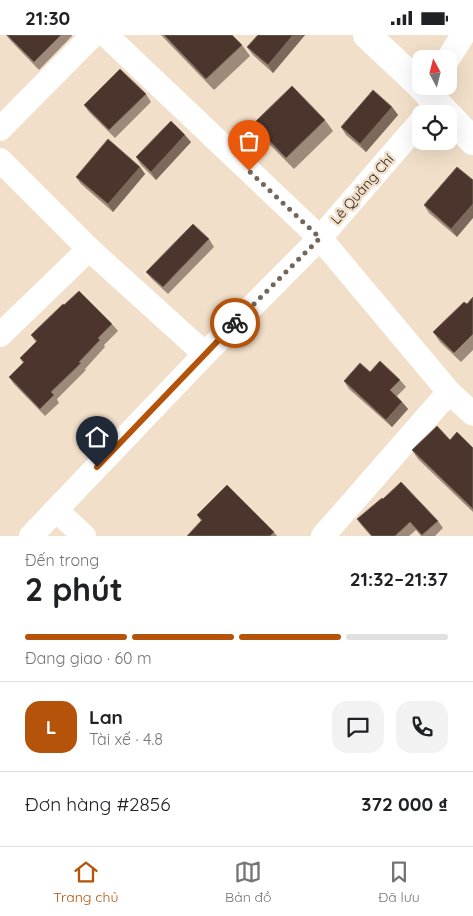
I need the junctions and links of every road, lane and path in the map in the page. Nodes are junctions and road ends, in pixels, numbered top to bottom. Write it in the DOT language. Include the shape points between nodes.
graph roads {
  1 [pos="93,35"];
  2 [pos="106,35"];
  3 [pos="367,35"];
  4 [pos="463,35"];
  5 [pos="454,50"];
  6 [pos="432,105"];
  7 [pos="457,127"];
  8 [pos="0,129"];
  9 [pos="412,129"];
  10 [pos="473,141"];
  11 [pos="0,160"];
  12 [pos="320,238"];
  13 [pos="89,249"];
  14 [pos="0,335"];
  15 [pos="204,354"];
  16 [pos="449,392"];
  17 [pos="473,414"];
  18 [pos="56,509"];
  19 [pos="31,536"];
  20 [pos="84,536"];
  21 [pos="323,536"];
  1 -- 8 [label="street"];
  2 -- 12 [label="street"];
  3 -- 6 [label="main road"];
  4 -- 5 [label="street"];
  7 -- 10 [label="main road"];
  9 -- 12 [label="street, Lê Quảng Chí"];
  11 -- 13 [label="street"];
  12 -- 15 [label="street, Lê Quảng Chí"];
  12 -- 16 [label="street"];
  13 -- 14 [label="street"];
  13 -- 15 [label="street"];
  15 -- 18 [label="street, Lê Quảng Chí"];
  16 -- 17 [label="street"];
  16 -- 21 [label="street"];
  18 -- 19 [label="street, Lê Quảng Chí"];
  18 -- 20 [label="street"];
}
